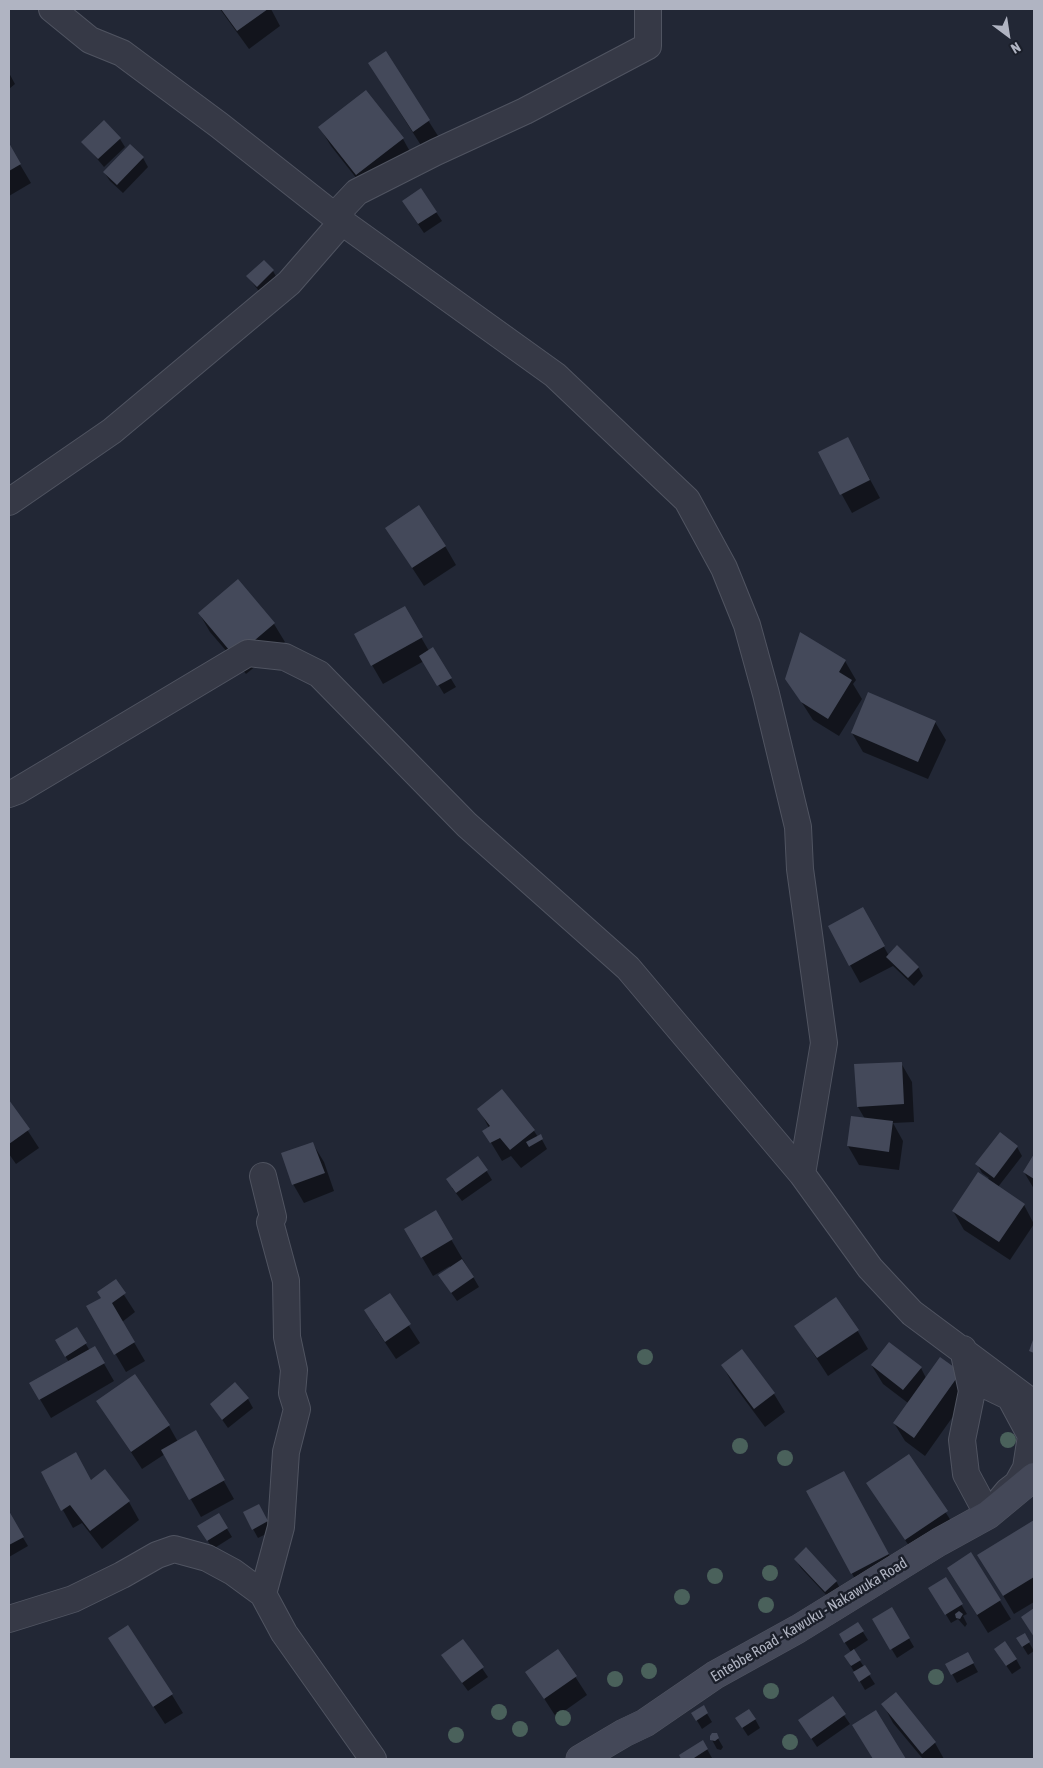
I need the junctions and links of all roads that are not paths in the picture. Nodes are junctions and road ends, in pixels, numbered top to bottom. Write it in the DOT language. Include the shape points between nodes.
graph roads {
  1 [pos="52,9"];
  2 [pos="648,9"];
  3 [pos="342,222"];
  4 [pos="9,502"];
  5 [pos="9,794"];
  6 [pos="802,1174"];
  7 [pos="263,1176"];
  8 [pos="963,1349"];
  9 [pos="1034,1404"];
  10 [pos="1034,1477"];
  11 [pos="988,1515"];
  12 [pos="263,1594"];
  13 [pos="9,1619"];
  14 [pos="373,1759"];
  15 [pos="581,1759"];
  1 -- 3 [label="street" via="90,40 122,53"];
  2 -- 3 [label="street" via="648,46 525,111 357,192 342,209"];
  3 -- 4 [label="street" via="282,289 112,431"];
  3 -- 6 [label="street" via="555,375 687,500 724,568 749,634 798,827 800,869 824,1043"];
  5 -- 6 [label="street" via="248,653 285,657 319,674 467,824 622,961"];
  6 -- 8 [label="street" via="870,1268 912,1313"];
  7 -- 12 [label="street" via="274,1217 270,1222 286,1280 287,1336 294,1370 292,1393 297,1408 286,1452 281,1527"];
  8 -- 9 [label="street"];
  8 -- 11 [label="street" via="972,1391 962,1440 966,1474"];
  8 -- 11 [label="street" via="984,1385 1010,1397 1031,1436 1026,1468 1017,1484"];
  10 -- 11 [label="main road, Entebbe Road - Kawuku - Nakawuka Road"];
  11 -- 15 [label="main road, Entebbe Road - Kawuku - Nakawuka Road" via="715,1675 645,1724"];
  12 -- 13 [label="street" via="207,1558 174,1549 73,1599"];
  12 -- 14 [label="street" via="284,1633"];
}
